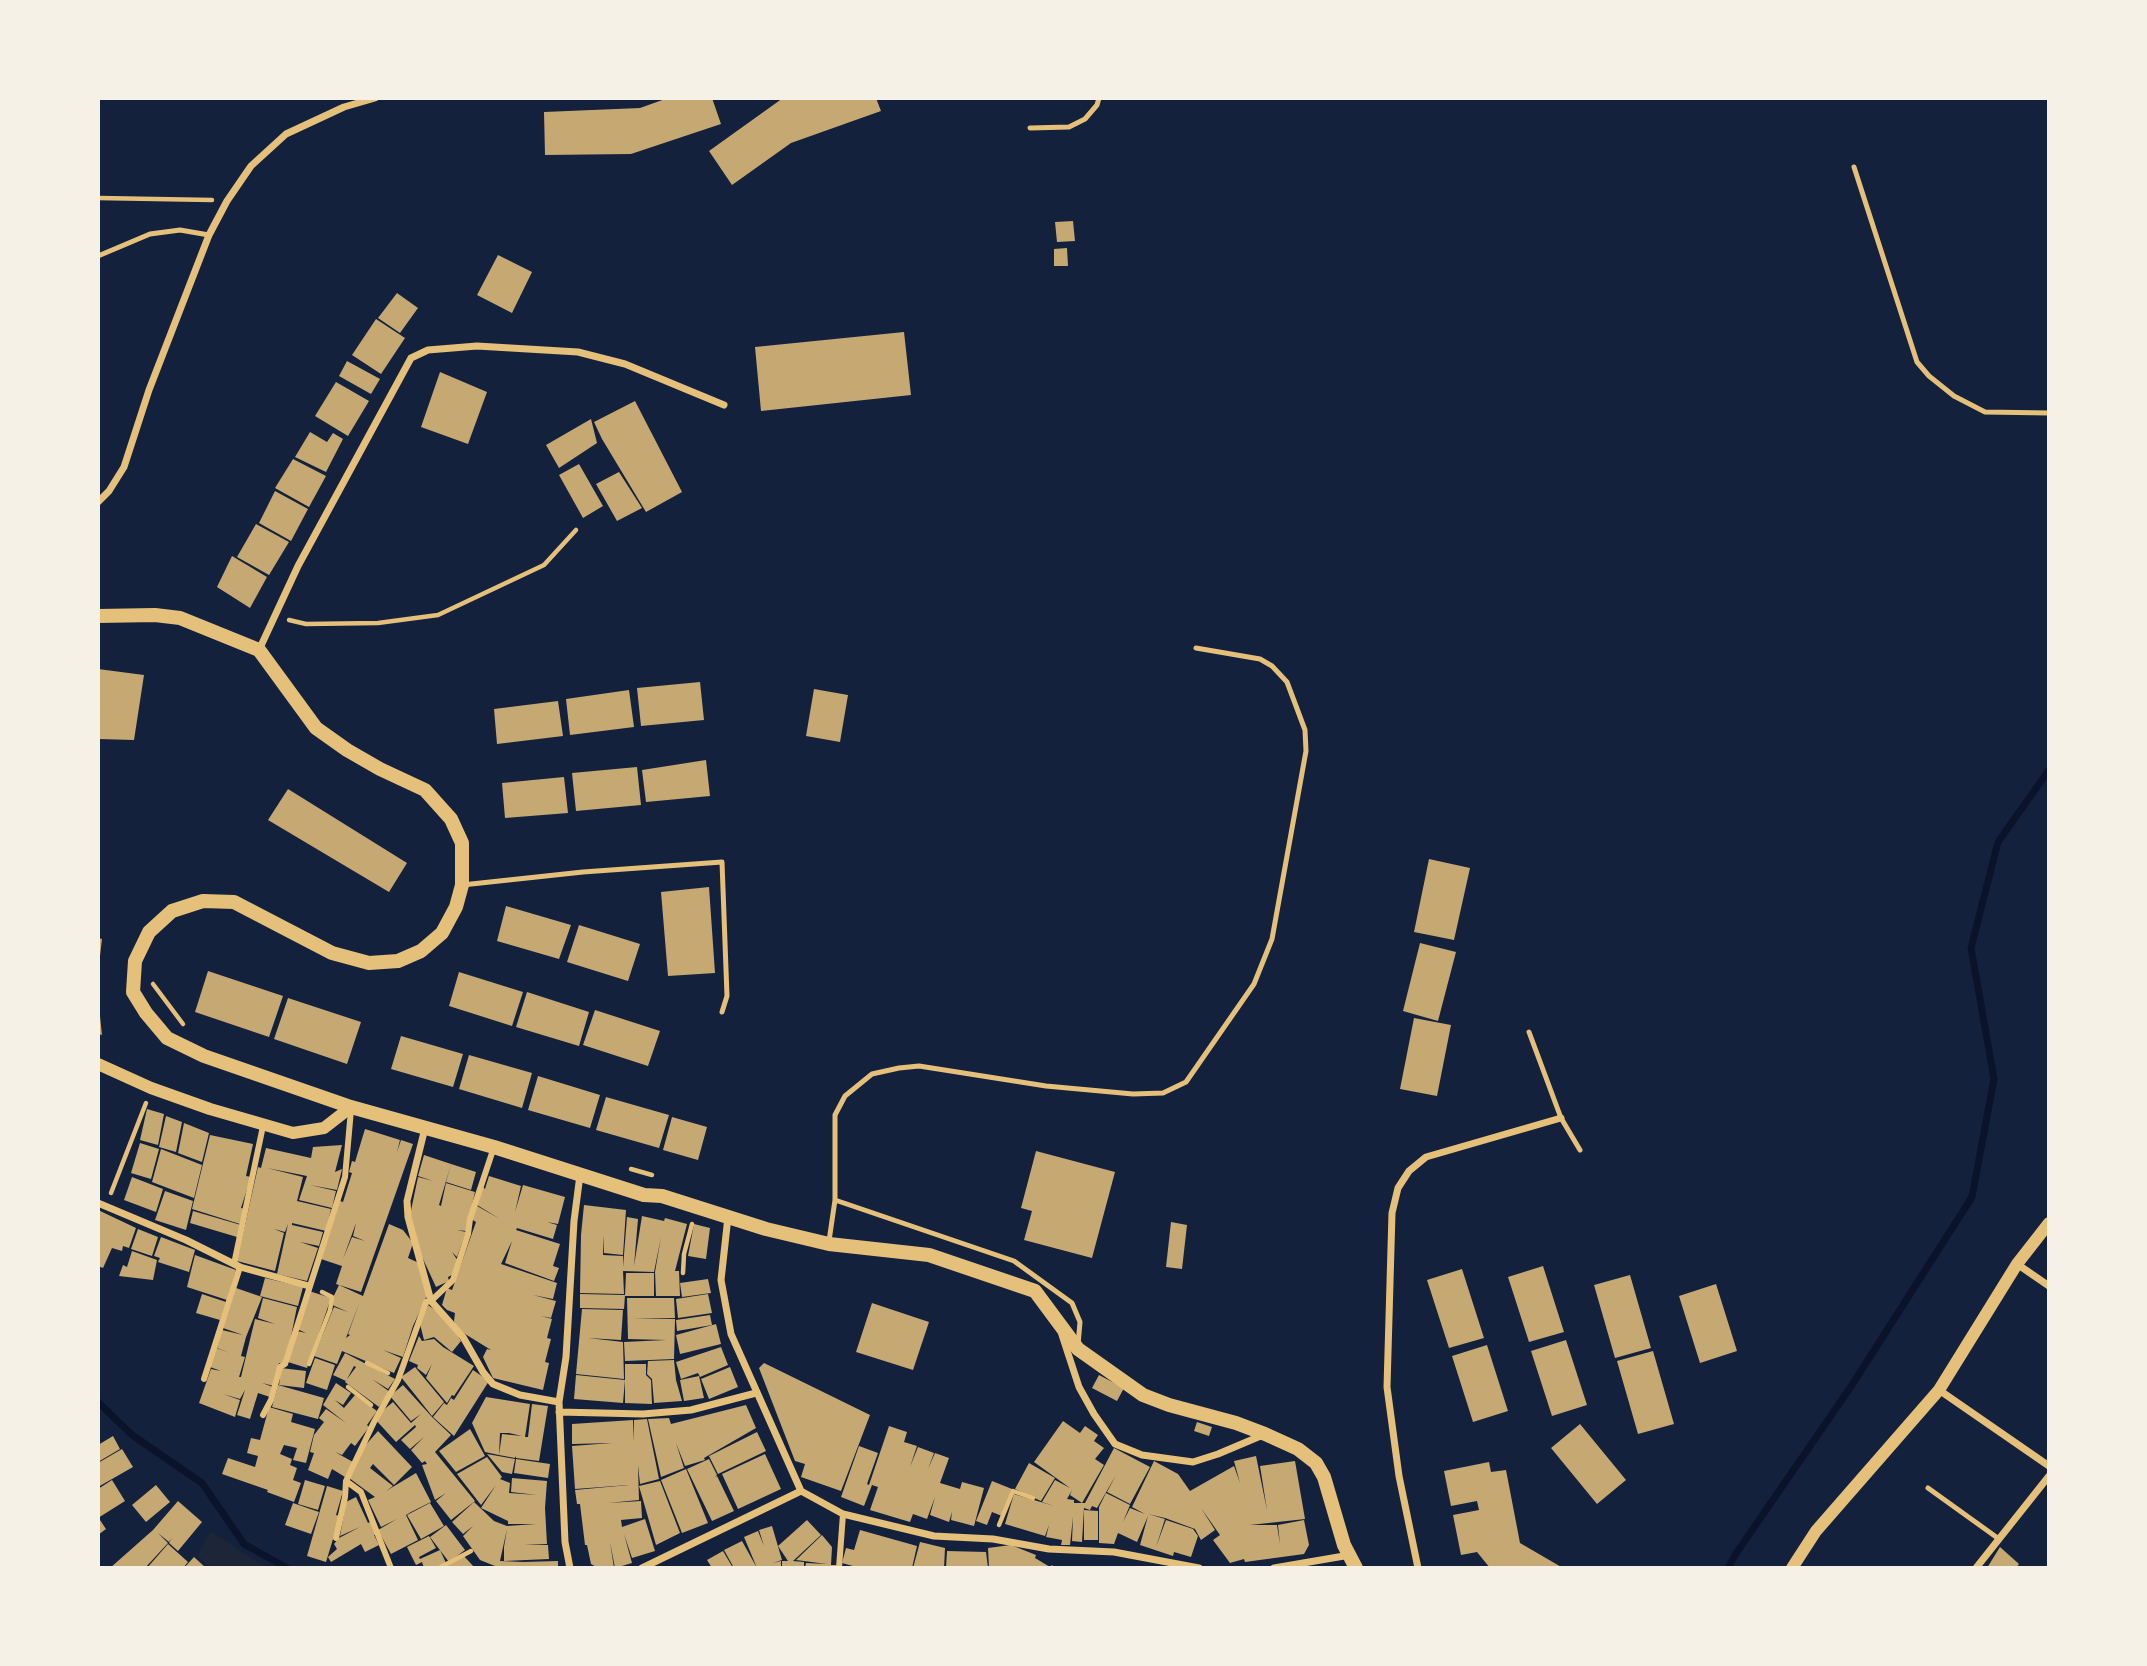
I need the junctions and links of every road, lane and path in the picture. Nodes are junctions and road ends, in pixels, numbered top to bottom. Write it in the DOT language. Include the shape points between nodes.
graph roads {
  1 [pos="375,98"];
  2 [pos="1099,98"];
  3 [pos="1030,128"];
  4 [pos="1854,167"];
  5 [pos="98,198"];
  6 [pos="227,201"];
  7 [pos="209,235"];
  8 [pos="98,257"];
  9 [pos="724,405"];
  10 [pos="2049,413"];
  11 [pos="98,502"];
  12 [pos="576,530"];
  13 [pos="98,616"];
  14 [pos="274,617"];
  15 [pos="1196,648"];
  16 [pos="259,649"];
  17 [pos="463,885"];
  18 [pos="150,981"];
  19 [pos="722,1012"];
  20 [pos="192,1030"];
  21 [pos="1529,1032"];
  22 [pos="98,1064"];
  23 [pos="152,1088"];
  24 [pos="351,1107"];
  25 [pos="1561,1118"];
  26 [pos="263,1126"];
  27 [pos="425,1128"];
  28 [pos="494,1147"];
  29 [pos="1580,1150"];
  30 [pos="580,1173"];
  31 [pos="835,1200"];
  32 [pos="102,1205"];
  33 [pos="697,1206"];
  34 [pos="728,1216"];
  35 [pos="2049,1223"];
  36 [pos="830,1244"];
  37 [pos="2017,1264"];
  38 [pos="237,1266"];
  39 [pos="683,1273"];
  40 [pos="309,1286"];
  41 [pos="2049,1286"];
  42 [pos="431,1301"];
  43 [pos="1056,1317"];
  44 [pos="1078,1349"];
  45 [pos="368,1363"];
  46 [pos="309,1364"];
  47 [pos="398,1378"];
  48 [pos="204,1379"];
  49 [pos="348,1387"];
  50 [pos="1939,1390"];
  51 [pos="756,1393"];
  52 [pos="559,1402"];
  53 [pos="380,1412"];
  54 [pos="559,1412"];
  55 [pos="262,1415"];
  56 [pos="1265,1434"];
  57 [pos="2049,1466"];
  58 [pos="2049,1476"];
  59 [pos="346,1481"];
  60 [pos="1928,1488"];
  61 [pos="801,1490"];
  62 [pos="1032,1498"];
  63 [pos="843,1514"];
  64 [pos="336,1538"];
  65 [pos="993,1539"];
  66 [pos="1999,1539"];
  67 [pos="471,1551"];
  68 [pos="1354,1562"];
  69 [pos="391,1568"];
  70 [pos="439,1568"];
  71 [pos="570,1568"];
  72 [pos="642,1568"];
  73 [pos="839,1568"];
  74 [pos="1199,1568"];
  75 [pos="1274,1568"];
  76 [pos="1418,1568"];
  77 [pos="1791,1568"];
  78 [pos="1976,1568"];
  1 -- 6 [label="street" via="286,134 251,166"];
  2 -- 3 [label="lane" via="1086,119 1069,127"];
  4 -- 10 [label="lane" via="1917,362 1954,396 1985,412"];
  5 -- 6 [label="path"];
  6 -- 7 [label="street"];
  7 -- 8 [label="lane" via="180,230 150,234"];
  7 -- 11 [label="street" via="124,467"];
  9 -- 14 [label="street" via="625,364 578,352 477,346 428,351 411,358"];
  12 -- 14 [label="path" via="544,565 438,615 306,624"];
  13 -- 16 [label="main road" via="180,618"];
  14 -- 16 [label="street"];
  15 -- 31 [label="lane" via="1272,666 1287,682 1305,730 1306,751 1272,939 1254,984 1186,1082 1163,1093 1046,1086 919,1066 872,1074 845,1096 835,1115"];
  16 -- 17 [label="main road" via="316,728 380,769 425,790 452,819 462,843"];
  17 -- 19 [label="lane" via="722,862 727,996"];
  17 -- 24 [label="main road" via="442,933 421,951 398,961 369,963 332,953 234,902 192,904 173,911 149,932 135,961 133,992 167,1038 204,1056"];
  18 -- 20 [label="path" via="182,1024"];
  21 -- 25 [label="lane"];
  22 -- 23 [label="street"];
  23 -- 26 [label="street"];
  23 -- 32 [label="path"];
  24 -- 26 [label="street" via="324,1128 293,1133"];
  24 -- 27 [label="main road"];
  24 -- 40 [label="street" via="345,1177"];
  25 -- 29 [label="lane"];
  25 -- 76 [label="street" via="1426,1157 1398,1188 1392,1213 1387,1387"];
  26 -- 38 [label="street"];
  27 -- 28 [label="main road"];
  27 -- 42 [label="street" via="407,1201"];
  28 -- 30 [label="main road"];
  28 -- 42 [label="street" via="453,1280"];
  30 -- 33 [label="main road" via="644,1195"];
  30 -- 52 [label="street"];
  31 -- 36 [label="lane"];
  31 -- 44 [label="lane" via="1014,1261 1072,1303 1080,1322"];
  32 -- 38 [label="street"];
  33 -- 34 [label="main road"];
  33 -- 39 [label="path"];
  34 -- 36 [label="main road"];
  34 -- 51 [label="street" via="721,1280 731,1334"];
  35 -- 37 [label="street"];
  36 -- 43 [label="main road" via="929,1255 982,1271 1035,1291"];
  37 -- 41 [label="street"];
  37 -- 50 [label="street"];
  38 -- 40 [label="street"];
  38 -- 48 [label="street"];
  40 -- 46 [label="path" via="332,1297"];
  40 -- 55 [label="street" via="285,1364"];
  42 -- 47 [label="street" via="426,1302"];
  42 -- 52 [label="street" via="463,1337 493,1384 520,1395"];
  43 -- 44 [label="main road"];
  43 -- 56 [label="street" via="1079,1387 1115,1444 1142,1455 1193,1462"];
  44 -- 56 [label="main road" via="1143,1395"];
  45 -- 47 [label="path"];
  47 -- 53 [label="street"];
  49 -- 53 [label="path"];
  50 -- 57 [label="street"];
  50 -- 77 [label="street" via="1816,1531"];
  51 -- 54 [label="street" via="691,1410"];
  51 -- 61 [label="street"];
  52 -- 54 [label="street"];
  53 -- 59 [label="street"];
  54 -- 71 [label="street"];
  56 -- 68 [label="main road" via="1298,1448 1317,1463"];
  58 -- 66 [label="street"];
  59 -- 64 [label="street"];
  59 -- 69 [label="street" via="361,1492"];
  60 -- 66 [label="lane"];
  61 -- 63 [label="street"];
  61 -- 72 [label="street"];
  62 -- 65 [label="path" via="1013,1491"];
  63 -- 65 [label="street" via="934,1536"];
  63 -- 73 [label="street"];
  65 -- 74 [label="street" via="1049,1549 1114,1552"];
  66 -- 78 [label="street"];
  67 -- 70 [label="path"];
  68 -- 75 [label="street"];
}
